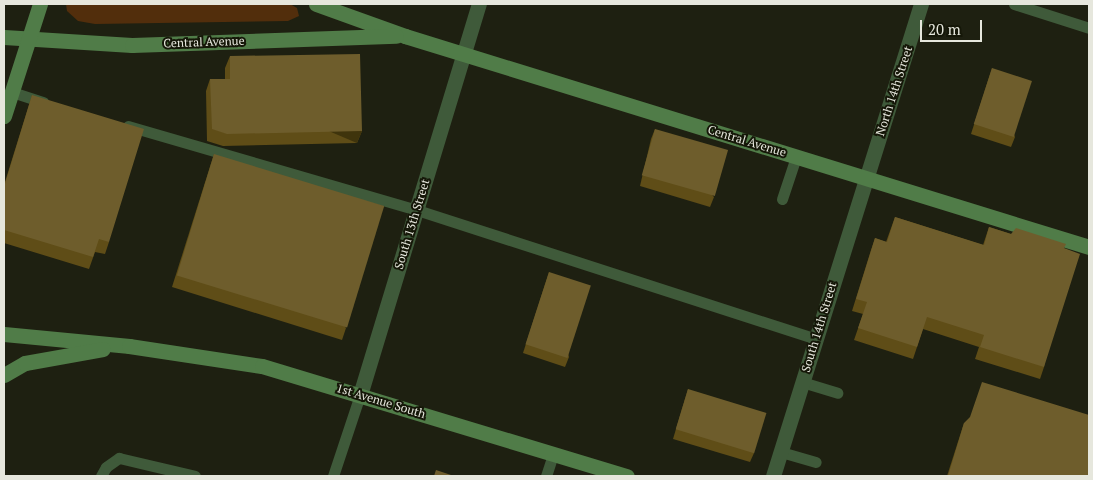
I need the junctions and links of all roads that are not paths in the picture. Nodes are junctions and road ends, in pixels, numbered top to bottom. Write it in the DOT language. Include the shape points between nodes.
graph roads {
  1 [pos="40,4"];
  2 [pos="316,4"];
  3 [pos="479,4"];
  4 [pos="921,4"];
  5 [pos="1014,4"];
  6 [pos="1089,28"];
  7 [pos="405,36"];
  8 [pos="4,37"];
  9 [pos="29,40"];
  10 [pos="464,54"];
  11 [pos="12,92"];
  12 [pos="56,105"];
  13 [pos="4,116"];
  14 [pos="113,122"];
  15 [pos="796,157"];
  16 [pos="866,178"];
  17 [pos="782,199"];
  18 [pos="417,210"];
  19 [pos="1089,247"];
  20 [pos="4,334"];
  21 [pos="816,339"];
  22 [pos="130,346"];
  23 [pos="4,374"];
  24 [pos="802,382"];
  25 [pos="837,393"];
  26 [pos="360,395"];
  27 [pos="780,452"];
  28 [pos="553,454"];
  29 [pos="816,462"];
  30 [pos="101,476"];
  31 [pos="195,476"];
  32 [pos="333,476"];
  33 [pos="546,476"];
  34 [pos="627,476"];
  35 [pos="773,476"];
  1 -- 9 [label="main road"];
  2 -- 7 [label="main road, Central Avenue"];
  3 -- 10 [label="street, South 13th Street"];
  4 -- 16 [label="street, North 14th Street"];
  5 -- 6 [label="lane"];
  7 -- 9 [label="main road, Central Avenue" via="132,45"];
  7 -- 10 [label="main road, Central Avenue"];
  8 -- 9 [label="main road, Central Avenue"];
  9 -- 11 [label="main road"];
  10 -- 15 [label="main road, Central Avenue"];
  10 -- 18 [label="street, South 13th Street"];
  11 -- 12 [label="lane"];
  11 -- 13 [label="main road"];
  14 -- 18 [label="lane"];
  15 -- 16 [label="main road, Central Avenue"];
  15 -- 17 [label="lane"];
  16 -- 19 [label="main road, Central Avenue"];
  16 -- 21 [label="street, South 14th Street"];
  18 -- 21 [label="lane"];
  18 -- 26 [label="street, South 13th Street"];
  20 -- 22 [label="main road, 1st Avenue South"];
  21 -- 24 [label="street, South 14th Street"];
  22 -- 23 [label="main road, 1st Avenue South" via="62,354 25,363"];
  22 -- 26 [label="main road, 1st Avenue South" via="262,366"];
  24 -- 25 [label="lane"];
  24 -- 27 [label="street, South 14th Street"];
  26 -- 28 [label="main road, 1st Avenue South"];
  26 -- 32 [label="lane"];
  27 -- 29 [label="lane"];
  27 -- 35 [label="street, South 14th Street"];
  28 -- 33 [label="lane"];
  28 -- 34 [label="main road, 1st Avenue South"];
  30 -- 31 [label="lane" via="106,467 120,458"];
}
